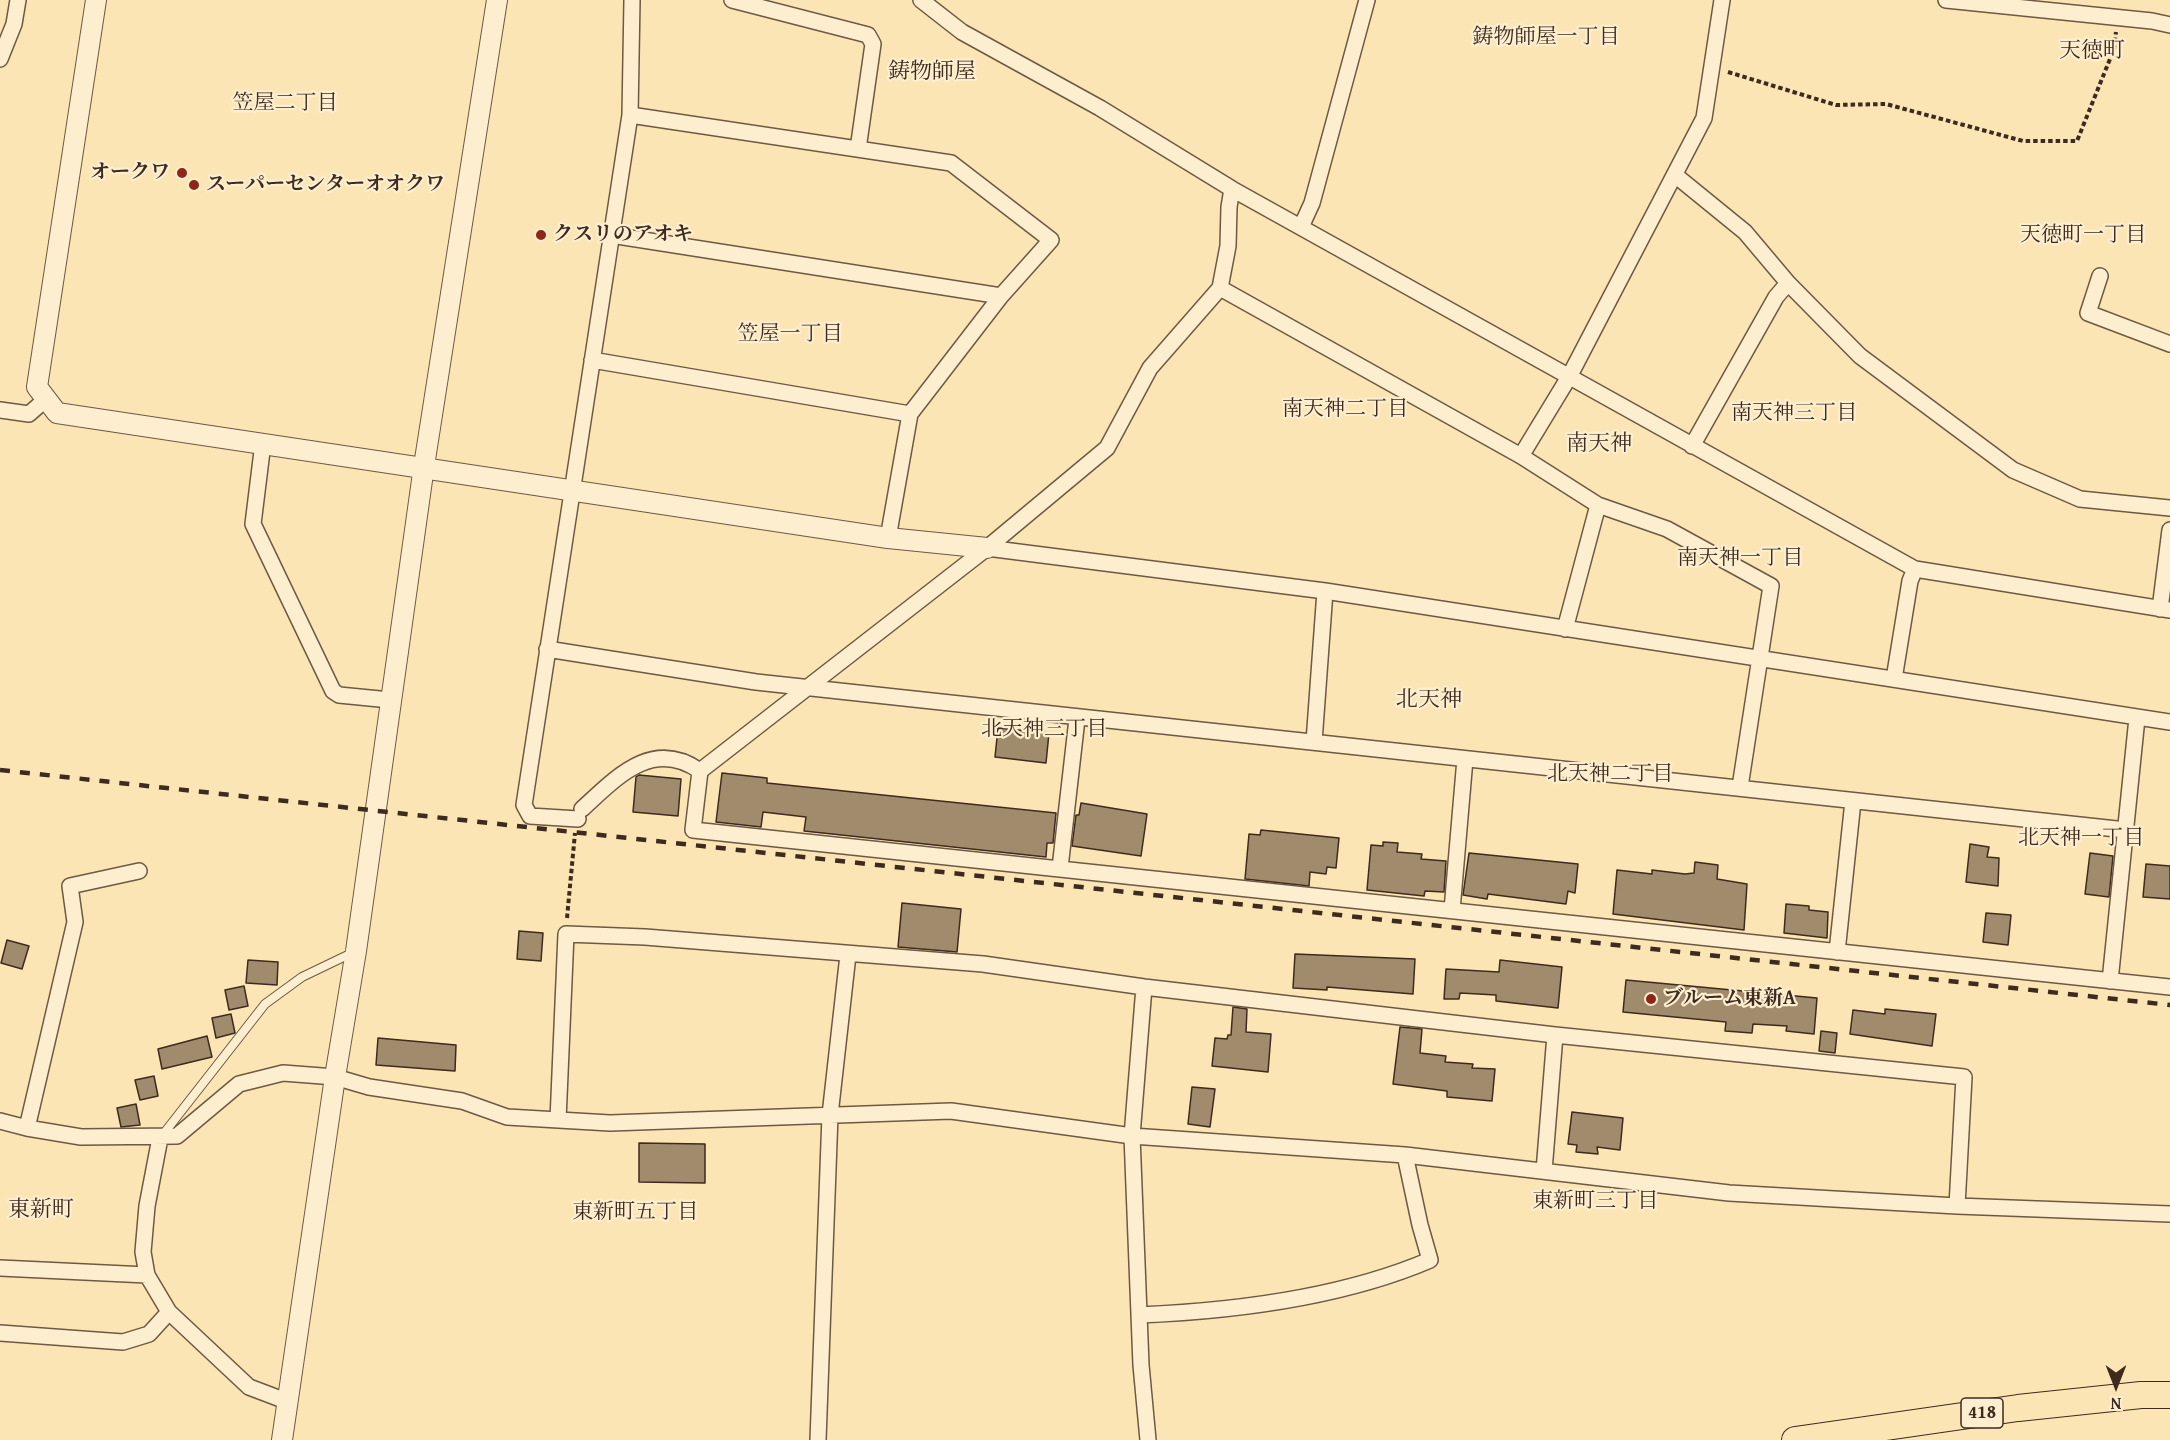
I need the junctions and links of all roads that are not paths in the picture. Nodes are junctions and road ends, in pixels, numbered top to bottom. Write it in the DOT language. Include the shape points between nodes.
graph roads {
  1 [pos="18,0"];
  2 [pos="96,0"];
  3 [pos="497,0"];
  4 [pos="632,0"];
  5 [pos="732,0"];
  6 [pos="921,0"];
  7 [pos="1367,0"];
  8 [pos="1722,0"];
  9 [pos="1946,0"];
  10 [pos="2170,25"];
  11 [pos="0,59"];
  12 [pos="630,115"];
  13 [pos="858,149"];
  14 [pos="1675,175"];
  15 [pos="1232,189"];
  16 [pos="1300,227"];
  17 [pos="611,236"];
  18 [pos="2100,276"];
  19 [pos="1788,283"];
  20 [pos="1220,288"];
  21 [pos="1001,296"];
  22 [pos="2170,344"];
  23 [pos="592,360"];
  24 [pos="1569,377"];
  25 [pos="46,399"];
  26 [pos="0,410"];
  27 [pos="910,414"];
  28 [pos="263,443"];
  29 [pos="1692,446"];
  30 [pos="1521,456"];
  31 [pos="424,466"];
  32 [pos="572,490"];
  33 [pos="1598,505"];
  34 [pos="2170,508"];
  35 [pos="2170,530"];
  36 [pos="888,538"];
  37 [pos="987,548"];
  38 [pos="1915,569"];
  39 [pos="1324,591"];
  40 [pos="2165,610"];
  41 [pos="1565,629"];
  42 [pos="547,649"];
  43 [pos="1757,660"];
  44 [pos="1894,679"];
  45 [pos="808,687"];
  46 [pos="390,700"];
  47 [pos="2137,718"];
  48 [pos="1077,719"];
  49 [pos="2170,722"];
  50 [pos="1314,742"];
  51 [pos="1465,759"];
  52 [pos="699,771"];
  53 [pos="1740,787"];
  54 [pos="1853,801"];
  55 [pos="2127,830"];
  56 [pos="1060,868"];
  57 [pos="139,871"];
  58 [pos="1452,910"];
  59 [pos="356,951"];
  60 [pos="1837,952"];
  61 [pos="848,955"];
  62 [pos="2110,981"];
  63 [pos="1144,987"];
  64 [pos="2170,987"];
  65 [pos="1555,1035"];
  66 [pos="335,1077"];
  67 [pos="830,1115"];
  68 [pos="558,1120"];
  69 [pos="0,1121"];
  70 [pos="27,1128"];
  71 [pos="1132,1136"];
  72 [pos="160,1138"];
  73 [pos="1405,1155"];
  74 [pos="1544,1171"];
  75 [pos="1957,1206"];
  76 [pos="2170,1214"];
  77 [pos="0,1268"];
  78 [pos="147,1275"];
  79 [pos="169,1311"];
  80 [pos="1139,1315"];
  81 [pos="0,1334"];
  82 [pos="2170,1395"];
  83 [pos="286,1401"];
  84 [pos="287,1438"];
  85 [pos="818,1440"];
  86 [pos="1148,1440"];
  87 [pos="1795,1440"];
  1 -- 11 [label="street" via="14,24"];
  2 -- 25 [label="street" via="37,387"];
  3 -- 31 [label="street"];
  4 -- 12 [label="street"];
  5 -- 13 [label="street" via="868,35 873,44"];
  6 -- 15 [label="street" via="962,32 1100,108"];
  7 -- 16 [label="street" via="1312,203"];
  8 -- 14 [label="street" via="1704,118"];
  9 -- 10 [label="street"];
  12 -- 13 [label="street"];
  12 -- 17 [label="street"];
  13 -- 21 [label="street" via="951,163 1051,240"];
  14 -- 19 [label="street" via="1745,232"];
  14 -- 24 [label="street"];
  15 -- 16 [label="street"];
  15 -- 20 [label="street"];
  16 -- 24 [label="street"];
  17 -- 21 [label="street"];
  17 -- 23 [label="street"];
  18 -- 22 [label="street" via="2088,313"];
  19 -- 29 [label="street" via="1776,297"];
  19 -- 34 [label="street" via="1860,356 2013,470 2079,499"];
  20 -- 30 [label="street"];
  20 -- 37 [label="street" via="1150,368 1107,448"];
  21 -- 27 [label="street"];
  23 -- 27 [label="street"];
  23 -- 32 [label="street"];
  24 -- 29 [label="street"];
  24 -- 30 [label="street"];
  25 -- 26 [label="street" via="29,414"];
  25 -- 28 [label="street" via="57,413"];
  27 -- 36 [label="street"];
  28 -- 31 [label="street"];
  28 -- 46 [label="street" via="253,524 333,691 339,695"];
  29 -- 38 [label="street"];
  30 -- 33 [label="street"];
  31 -- 32 [label="street"];
  31 -- 46 [label="street"];
  32 -- 36 [label="street"];
  32 -- 42 [label="street"];
  33 -- 41 [label="street"];
  33 -- 43 [label="street" via="1667,529 1771,586"];
  35 -- 40 [label="street"];
  36 -- 37 [label="street"];
  37 -- 39 [label="street"];
  37 -- 45 [label="street"];
  38 -- 40 [label="street"];
  38 -- 44 [label="street"];
  39 -- 41 [label="street"];
  39 -- 50 [label="street"];
  41 -- 43 [label="street"];
  42 -- 45 [label="street"];
  42 -- 52 [label="street" via="524,805 530,816 580,814 624,770 657,759 686,761"];
  43 -- 44 [label="street"];
  43 -- 53 [label="street"];
  44 -- 47 [label="street"];
  45 -- 48 [label="street"];
  45 -- 52 [label="street"];
  46 -- 59 [label="street"];
  47 -- 49 [label="street"];
  47 -- 55 [label="street"];
  48 -- 50 [label="street"];
  48 -- 56 [label="street"];
  50 -- 51 [label="street"];
  51 -- 53 [label="street"];
  51 -- 58 [label="street"];
  52 -- 56 [label="street" via="693,830"];
  53 -- 54 [label="street"];
  54 -- 55 [label="street"];
  54 -- 60 [label="street"];
  55 -- 62 [label="street"];
  56 -- 58 [label="street"];
  57 -- 70 [label="street" via="70,886 75,922"];
  58 -- 60 [label="street"];
  59 -- 66 [label="street"];
  59 -- 72 [label="lane" via="302,977 265,1005"];
  60 -- 62 [label="street"];
  61 -- 63 [label="street" via="983,964"];
  61 -- 67 [label="street"];
  61 -- 68 [label="street" via="566,934"];
  62 -- 64 [label="street"];
  63 -- 65 [label="street"];
  63 -- 71 [label="street"];
  65 -- 74 [label="street"];
  65 -- 75 [label="street" via="1965,1077"];
  66 -- 68 [label="street" via="369,1087 462,1101 507,1117"];
  66 -- 72 [label="street" via="283,1073 239,1084 177,1136"];
  66 -- 83 [label="street"];
  67 -- 68 [label="street" via="610,1123"];
  67 -- 71 [label="street" via="951,1111"];
  67 -- 85 [label="street"];
  69 -- 70 [label="street"];
  70 -- 72 [label="street" via="81,1137"];
  71 -- 73 [label="street"];
  71 -- 80 [label="street"];
  72 -- 78 [label="street" via="147,1206 143,1252"];
  73 -- 74 [label="street"];
  73 -- 80 [label="street" via="1430,1260 1352,1285 1293,1298"];
  74 -- 75 [label="street" via="1729,1193"];
  75 -- 76 [label="street"];
  77 -- 78 [label="street"];
  78 -- 79 [label="street"];
  79 -- 81 [label="street" via="149,1334 123,1342"];
  79 -- 83 [label="street" via="249,1387"];
  80 -- 86 [label="street"];
  82 -- 87 [label="highway, 418" via="2018,1408"];
  83 -- 84 [label="street"];
}
